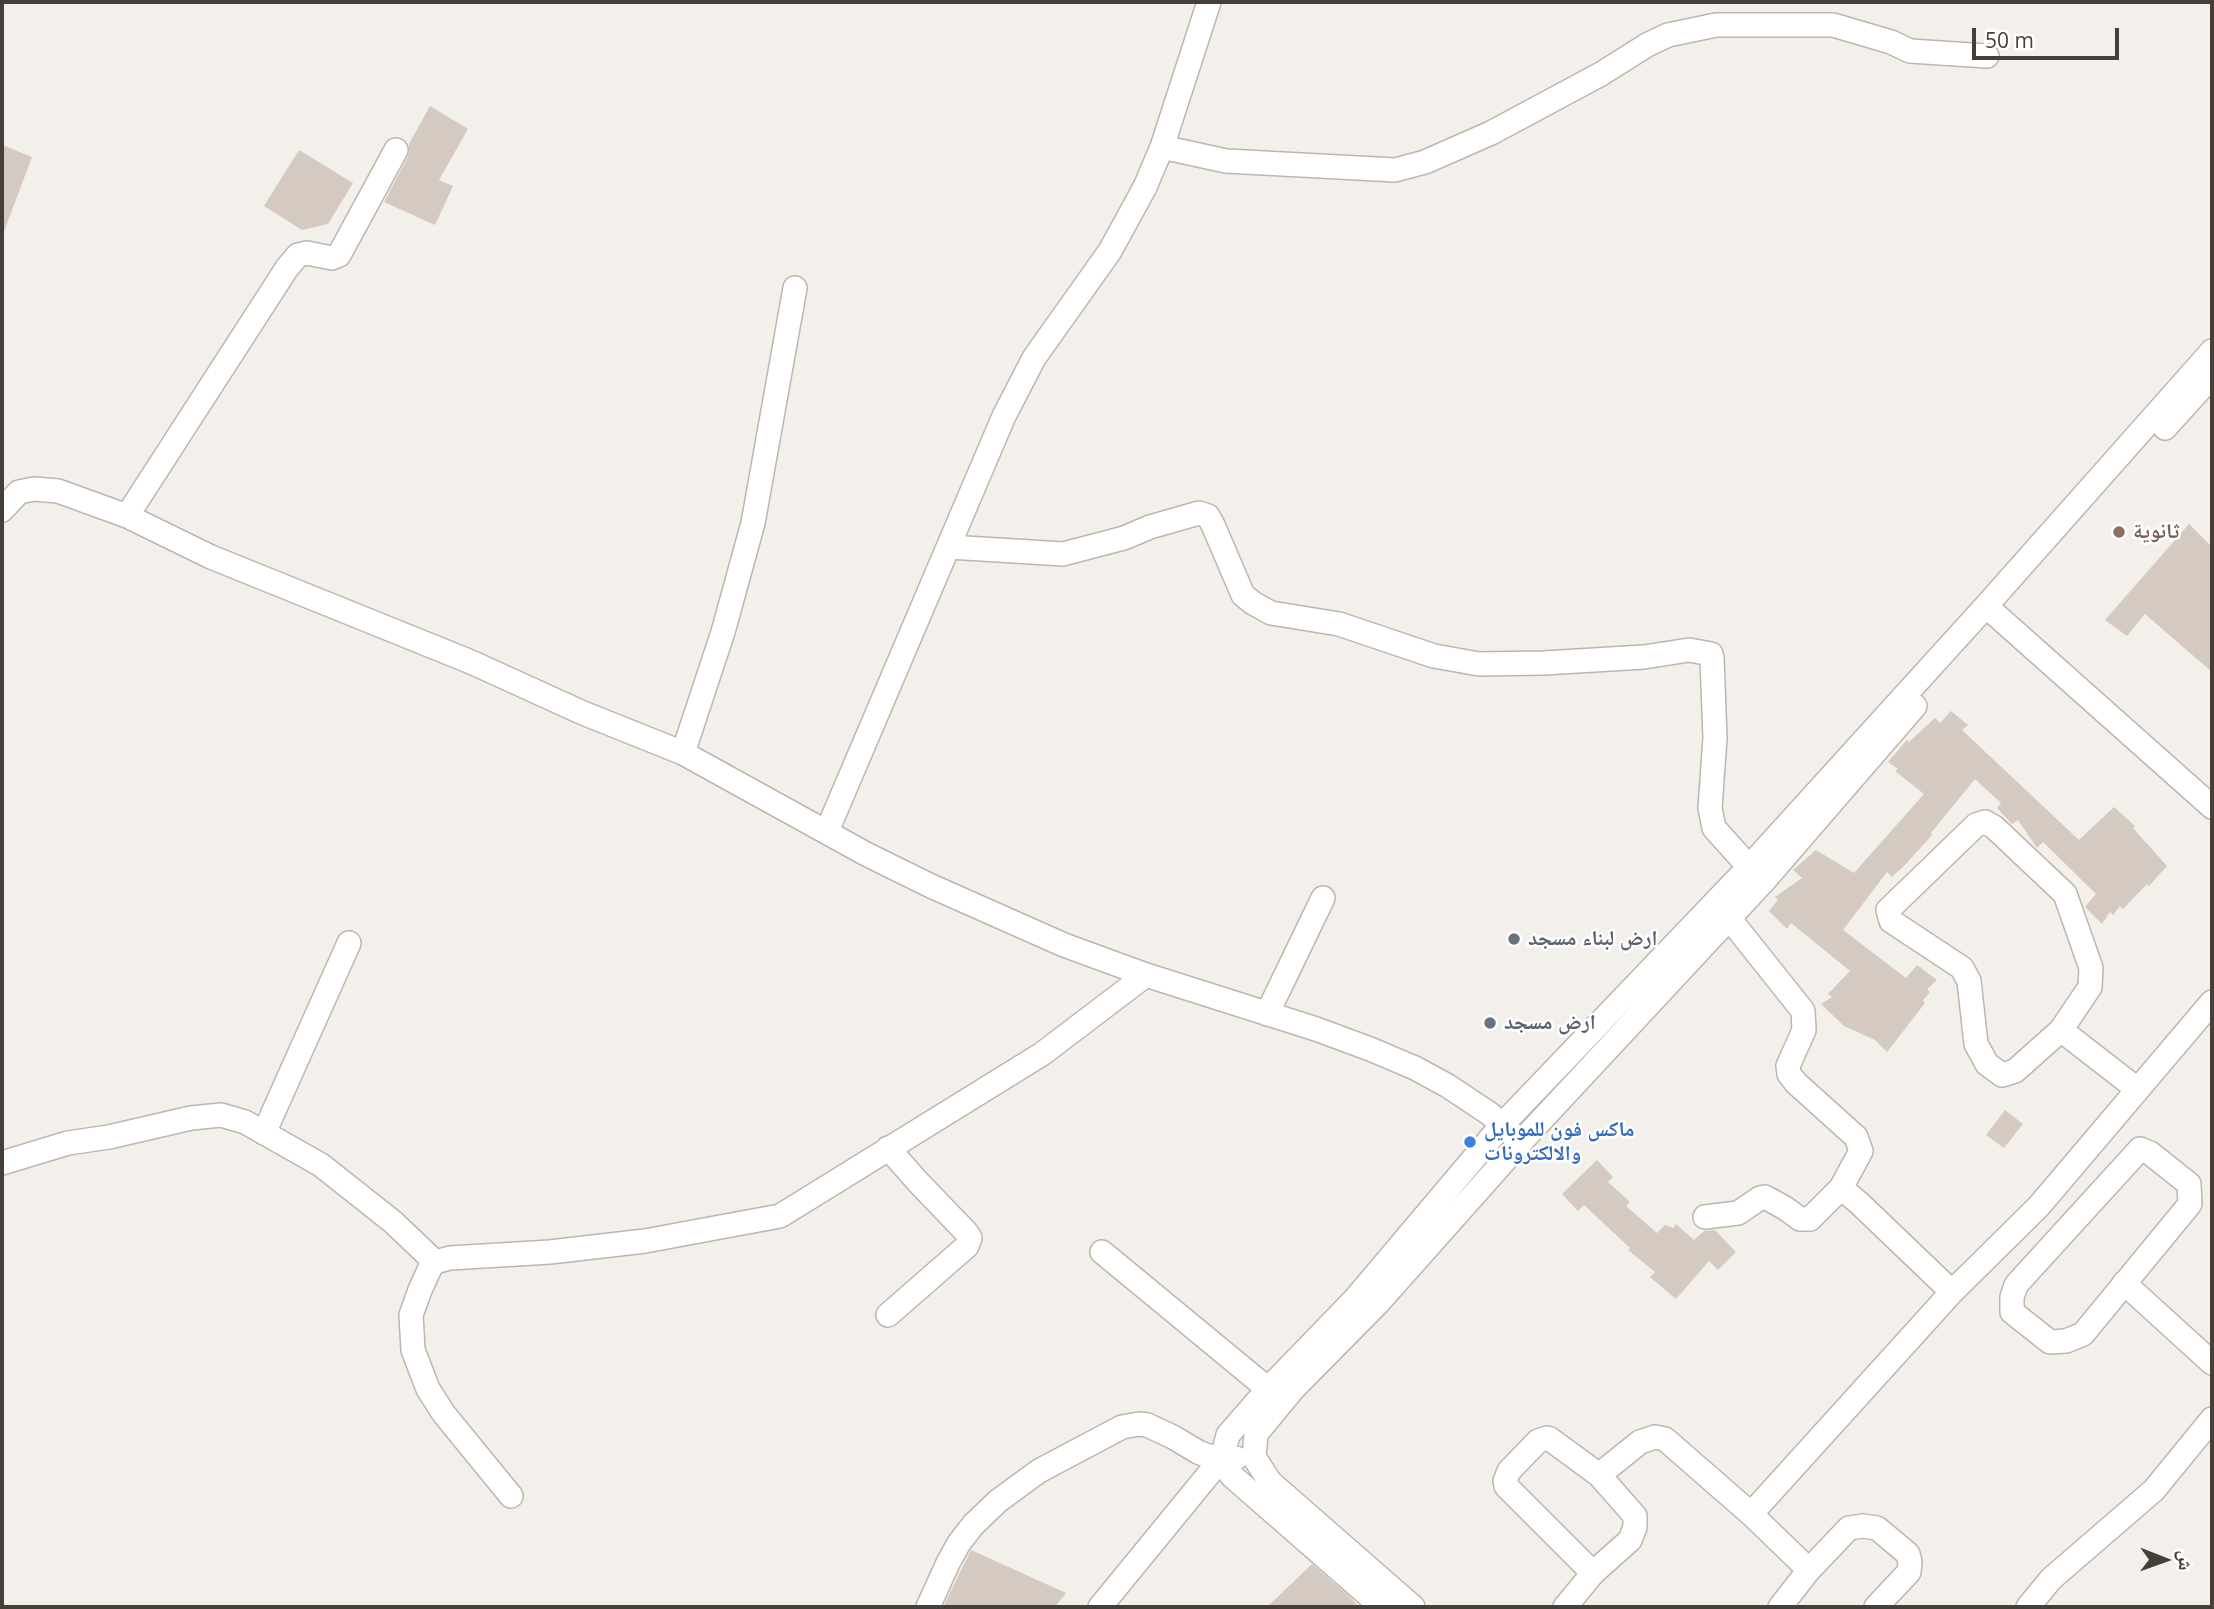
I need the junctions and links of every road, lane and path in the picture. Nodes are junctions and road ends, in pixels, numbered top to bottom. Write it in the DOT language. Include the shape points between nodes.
graph roads {
  1 [pos="1209,2"];
  2 [pos="1987,56"];
  3 [pos="1162,147"];
  4 [pos="396,150"];
  5 [pos="795,288"];
  6 [pos="2212,351"];
  7 [pos="2212,376"];
  8 [pos="2,508"];
  9 [pos="127,516"];
  10 [pos="949,547"];
  11 [pos="1995,605"];
  12 [pos="683,754"];
  13 [pos="2212,789"];
  14 [pos="2212,807"];
  15 [pos="827,831"];
  16 [pos="1756,875"];
  17 [pos="1323,898"];
  18 [pos="1729,918"];
  19 [pos="349,943"];
  20 [pos="1146,975"];
  21 [pos="2212,1002"];
  22 [pos="1267,1014"];
  23 [pos="2061,1030"];
  24 [pos="2137,1089"];
  25 [pos="1502,1125"];
  26 [pos="264,1133"];
  27 [pos="1521,1142"];
  28 [pos="888,1148"];
  29 [pos="2,1163"];
  30 [pos="1841,1188"];
  31 [pos="2039,1206"];
  32 [pos="1705,1217"];
  33 [pos="2071,1225"];
  34 [pos="1102,1252"];
  35 [pos="435,1262"];
  36 [pos="2124,1283"];
  37 [pos="1952,1292"];
  38 [pos="888,1315"];
  39 [pos="2212,1363"];
  40 [pos="1268,1390"];
  41 [pos="2212,1419"];
  42 [pos="1254,1457"];
  43 [pos="1222,1458"];
  44 [pos="1598,1475"];
  45 [pos="511,1496"];
  46 [pos="1751,1514"];
  47 [pos="1808,1570"];
  48 [pos="1593,1573"];
  49 [pos="928,1607"];
  50 [pos="1100,1607"];
  51 [pos="1382,1607"];
  52 [pos="1413,1607"];
  53 [pos="1565,1607"];
  54 [pos="1780,1607"];
  55 [pos="1876,1607"];
  56 [pos="2028,1607"];
  1 -- 3 [label="street"];
  2 -- 3 [label="street" via="1910,51 1833,24 1716,25 1668,35 1491,133 1425,163 1395,170 1226,161"];
  3 -- 10 [label="street" via="1110,251 1034,358 1004,416"];
  4 -- 9 [label="street" via="339,255 298,255 287,268"];
  5 -- 12 [label="street" via="752,523"];
  6 -- 11 [label="street"];
  7 -- 11 [label="street"];
  8 -- 9 [label="street" via="19,492 34,489 58,491"];
  9 -- 12 [label="street" via="211,556"];
  10 -- 15 [label="street"];
  10 -- 16 [label="street" via="1063,554 1199,513 1208,516 1213,525 1243,595 1271,613 1339,624 1434,656 1479,664 1644,657 1689,650 1711,654 1715,737 1710,808 1714,828"];
  11 -- 13 [label="street"];
  11 -- 14 [label="street"];
  11 -- 16 [label="street"];
  12 -- 15 [label="street"];
  15 -- 20 [label="street" via="943,891 1064,945"];
  16 -- 18 [label="street"];
  16 -- 25 [label="street"];
  17 -- 22 [label="street"];
  18 -- 27 [label="street"];
  18 -- 30 [label="street" via="1803,1011 1804,1030 1788,1074 1859,1142 1861,1151"];
  19 -- 26 [label="street"];
  20 -- 22 [label="street"];
  20 -- 28 [label="street" via="1042,1054"];
  21 -- 24 [label="street"];
  22 -- 25 [label="street" via="1415,1068"];
  23 -- 23 [label="street" via="2090,987 2091,968 2065,894 1994,827 1985,822 1976,825 1888,910 1891,921 1962,968 1969,981 1976,1044 1987,1064 2002,1075 2015,1071"];
  23 -- 24 [label="street"];
  24 -- 31 [label="street"];
  25 -- 27 [label="street"];
  25 -- 40 [label="street" via="1356,1298"];
  26 -- 29 [label="street" via="220,1115 191,1118 68,1143"];
  26 -- 35 [label="street" via="321,1165"];
  27 -- 42 [label="street" via="1377,1304 1279,1404 1256,1434"];
  28 -- 35 [label="street" via="780,1216 645,1241"];
  28 -- 38 [label="street" via="970,1238 967,1246"];
  30 -- 32 [label="street" via="1808,1220 1765,1197 1738,1213"];
  30 -- 37 [label="street"];
  31 -- 33 [label="street"];
  31 -- 37 [label="street"];
  33 -- 36 [label="street" via="2016,1284 2012,1312 2050,1342 2066,1341 2083,1334"];
  33 -- 36 [label="street" via="2140,1149 2189,1184 2190,1204"];
  34 -- 40 [label="street"];
  35 -- 45 [label="street" via="411,1315 413,1350 428,1390 444,1414"];
  36 -- 39 [label="street"];
  37 -- 46 [label="street"];
  40 -- 43 [label="street" via="1228,1435"];
  41 -- 56 [label="street" via="2154,1490 2051,1579"];
  42 -- 43 [label="street"];
  42 -- 52 [label="street" via="1270,1482"];
  43 -- 49 [label="street" via="1198,1452 1147,1425 1122,1427 1040,1471 998,1501 959,1543"];
  43 -- 50 [label="street"];
  43 -- 51 [label="street" via="1232,1476"];
  44 -- 46 [label="street" via="1640,1442 1665,1439"];
  44 -- 48 [label="street" via="1635,1516 1635,1527 1630,1540"];
  44 -- 48 [label="street" via="1547,1438 1538,1441 1505,1481"];
  46 -- 47 [label="street"];
  47 -- 54 [label="street"];
  47 -- 55 [label="street" via="1849,1528 1877,1528 1908,1554 1910,1562 1909,1572"];
  48 -- 53 [label="street"];
}
